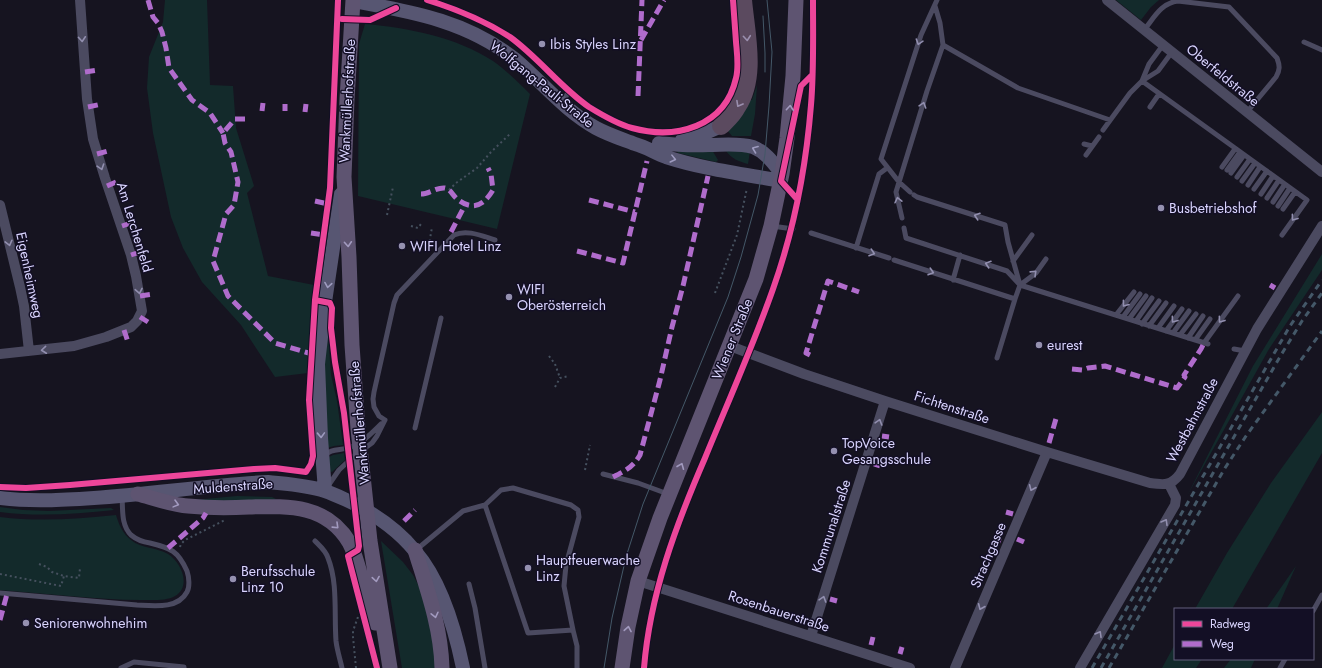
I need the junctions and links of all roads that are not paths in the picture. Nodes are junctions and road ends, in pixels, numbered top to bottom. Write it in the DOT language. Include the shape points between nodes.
graph roads {
  1 [pos="80,0"];
  2 [pos="353,0"];
  3 [pos="743,0"];
  4 [pos="796,0"];
  5 [pos="937,0"];
  6 [pos="1107,0"];
  7 [pos="935,6"];
  8 [pos="1144,30"];
  9 [pos="1304,42"];
  10 [pos="943,45"];
  11 [pos="1163,45"];
  12 [pos="1322,50"];
  13 [pos="1172,52"];
  14 [pos="1142,81"];
  15 [pos="569,90"];
  16 [pos="927,91"];
  17 [pos="933,93"];
  18 [pos="1159,94"];
  19 [pos="562,104"];
  20 [pos="1150,107"];
  21 [pos="1247,112"];
  22 [pos="1110,120"];
  23 [pos="917,124"];
  24 [pos="720,126"];
  25 [pos="922,126"];
  26 [pos="1103,130"];
  27 [pos="1099,136"];
  28 [pos="659,143"];
  29 [pos="637,144"];
  30 [pos="1084,144"];
  31 [pos="717,145"];
  32 [pos="1092,146"];
  33 [pos="1240,152"];
  34 [pos="1086,155"];
  35 [pos="1250,159"];
  36 [pos="1255,163"];
  37 [pos="1260,167"];
  38 [pos="887,168"];
  39 [pos="1267,171"];
  40 [pos="1322,172"];
  41 [pos="734,173"];
  42 [pos="1273,176"];
  43 [pos="344,177"];
  44 [pos="782,177"];
  45 [pos="1237,177"];
  46 [pos="1279,180"];
  47 [pos="1242,181"];
  48 [pos="899,182"];
  49 [pos="1285,184"];
  50 [pos="1248,185"];
  51 [pos="1290,188"];
  52 [pos="1254,189"];
  53 [pos="1295,192"];
  54 [pos="1261,194"];
  55 [pos="1267,198"];
  56 [pos="1272,202"];
  57 [pos="0,205"];
  58 [pos="1278,206"];
  59 [pos="1283,209"];
  60 [pos="902,218"];
  61 [pos="772,226"];
  62 [pos="1322,226"];
  63 [pos="904,228"];
  64 [pos="793,230"];
  65 [pos="811,233"];
  66 [pos="1032,235"];
  67 [pos="1282,235"];
  68 [pos="495,240"];
  69 [pos="856,248"];
  70 [pos="960,255"];
  71 [pos="1046,259"];
  72 [pos="1013,261"];
  73 [pos="952,280"];
  74 [pos="1020,285"];
  75 [pos="1134,292"];
  76 [pos="1140,294"];
  77 [pos="1146,296"];
  78 [pos="1238,296"];
  79 [pos="1152,298"];
  80 [pos="1015,299"];
  81 [pos="1159,301"];
  82 [pos="1166,303"];
  83 [pos="1174,306"];
  84 [pos="1182,309"];
  85 [pos="1189,311"];
  86 [pos="1196,314"];
  87 [pos="1116,315"];
  88 [pos="1203,316"];
  89 [pos="1123,317"];
  90 [pos="441,318"];
  91 [pos="1129,319"];
  92 [pos="1210,319"];
  93 [pos="1136,321"];
  94 [pos="1142,324"];
  95 [pos="1149,326"];
  96 [pos="1158,328"];
  97 [pos="1166,331"];
  98 [pos="1173,333"];
  99 [pos="1180,335"];
  100 [pos="1188,338"];
  101 [pos="1195,340"];
  102 [pos="730,346"];
  103 [pos="1234,349"];
  104 [pos="28,351"];
  105 [pos="1245,351"];
  106 [pos="0,354"];
  107 [pos="997,358"];
  108 [pos="885,401"];
  109 [pos="385,420"];
  110 [pos="415,428"];
  111 [pos="1047,452"];
  112 [pos="322,461"];
  113 [pos="603,474"];
  114 [pos="1169,484"];
  115 [pos="325,491"];
  116 [pos="138,494"];
  117 [pos="669,494"];
  118 [pos="121,496"];
  119 [pos="0,498"];
  120 [pos="485,505"];
  121 [pos="315,541"];
  122 [pos="415,550"];
  123 [pos="638,582"];
  124 [pos="468,584"];
  125 [pos="0,593"];
  126 [pos="1322,595"];
  127 [pos="1314,609"];
  128 [pos="573,630"];
  129 [pos="811,636"];
  130 [pos="121,668"];
  131 [pos="184,668"];
  132 [pos="342,668"];
  133 [pos="389,668"];
  134 [pos="442,668"];
  135 [pos="463,668"];
  136 [pos="485,668"];
  137 [pos="577,668"];
  138 [pos="622,668"];
  139 [pos="910,668"];
  140 [pos="955,668"];
  141 [pos="1080,668"];
  1 -- 104 [label="street, Am Lerchenfeld, one-way" via="92,133 131,254 142,311 131,326 106,337 74,346"];
  2 -- 19 [label="main road, Wolfgang-Pauli-Straße" via="411,11 469,31 499,48"];
  2 -- 43 [label="main road, Wankmüllerhofstraße"];
  3 -- 24 [label="highway, one-way" via="749,63 748,81 737,107"];
  44 -- 4 [label="main road, Wiener Straße, one-way" via="792,76"];
  5 -- 7 [label="lane"];
  6 -- 8 [label="street, Oberfeldstraße"];
  7 -- 10 [label="lane"];
  7 -- 38 [label="lane, one-way" via="921,35 881,159"];
  8 -- 11 [label="street, Oberfeldstraße"];
  8 -- 21 [label="lane" via="1162,7 1170,2 1229,7 1277,58 1280,65 1276,77"];
  9 -- 12 [label="lane"];
  10 -- 16 [label="lane"];
  10 -- 22 [label="lane" via="1018,88"];
  11 -- 13 [label="street, Oberfeldstraße"];
  11 -- 14 [label="lane" via="1149,64"];
  13 -- 14 [label="lane" via="1158,71"];
  13 -- 21 [label="street, Oberfeldstraße"];
  14 -- 18 [label="lane"];
  14 -- 22 [label="lane"];
  15 -- 19 [label="lane"];
  16 -- 17 [label="lane"];
  23 -- 16 [label="lane, one-way"];
  18 -- 20 [label="lane"];
  18 -- 33 [label="lane"];
  19 -- 29 [label="main road, Wolfgang-Pauli-Straße" via="582,120 609,135"];
  21 -- 40 [label="street, Oberfeldstraße"];
  22 -- 26 [label="lane"];
  23 -- 25 [label="lane"];
  23 -- 48 [label="lane" via="910,154"];
  24 -- 28 [label="main road, Wolfgang-Pauli-Straße" via="696,137"];
  24 -- 31 [label="main road"];
  27 -- 32 [label="lane"];
  28 -- 29 [label="main road, Wolfgang-Pauli-Straße"];
  28 -- 31 [label="main road, Wolfgang-Pauli-Straße" via="682,146"];
  29 -- 41 [label="main road, Wolfgang-Pauli-Straße, one-way" via="668,157"];
  30 -- 32 [label="lane"];
  31 -- 41 [label="main road" via="722,160"];
  44 -- 31 [label="main road, Wolfgang-Pauli-Straße, one-way" via="768,157 753,147"];
  32 -- 34 [label="lane"];
  33 -- 33 [label="lane" via="1227,170"];
  33 -- 35 [label="lane"];
  35 -- 36 [label="lane"];
  35 -- 45 [label="lane"];
  36 -- 37 [label="lane"];
  36 -- 47 [label="lane"];
  37 -- 39 [label="lane"];
  37 -- 50 [label="lane"];
  38 -- 48 [label="lane"];
  38 -- 69 [label="lane" via="879,174"];
  39 -- 42 [label="lane"];
  39 -- 52 [label="lane"];
  41 -- 44 [label="main road, Wolfgang-Pauli-Straße"];
  42 -- 46 [label="lane"];
  42 -- 54 [label="lane"];
  43 -- 112 [label="main road, Wankmüllerhofstraße, one-way" via="318,364"];
  43 -- 133 [label="main road, Wankmüllerhofstraße, one-way" via="358,429 370,541"];
  44 -- 61 [label="main road, Wiener Straße"];
  46 -- 49 [label="lane"];
  46 -- 55 [label="lane"];
  60 -- 48 [label="lane, one-way" via="896,192"];
  72 -- 48 [label="lane, one-way" via="1005,226 917,197"];
  49 -- 51 [label="lane"];
  49 -- 56 [label="lane"];
  51 -- 53 [label="lane"];
  51 -- 58 [label="lane"];
  53 -- 59 [label="lane"];
  53 -- 67 [label="lane, one-way" via="1307,200"];
  57 -- 104 [label="street, Eigenheimweg, one-way" via="20,287"];
  61 -- 64 [label="lane"];
  61 -- 102 [label="main road, Wiener Straße" via="756,279"];
  62 -- 105 [label="street, Westbahnstraße"];
  63 -- 70 [label="lane" via="906,238"];
  65 -- 69 [label="lane"];
  66 -- 72 [label="lane"];
  68 -- 109 [label="lane" via="468,233 454,235 400,290 394,303 373,399 378,416"];
  69 -- 73 [label="lane, one-way"];
  70 -- 73 [label="lane"];
  74 -- 70 [label="lane, one-way" via="1007,271"];
  74 -- 71 [label="lane, one-way" via="1036,273"];
  72 -- 74 [label="lane"];
  73 -- 80 [label="lane"];
  74 -- 80 [label="lane"];
  74 -- 87 [label="lane"];
  75 -- 87 [label="lane, one-way"];
  76 -- 89 [label="lane"];
  77 -- 91 [label="lane"];
  78 -- 101 [label="lane, one-way" via="1206,344"];
  79 -- 93 [label="lane"];
  80 -- 107 [label="lane"];
  81 -- 94 [label="lane"];
  82 -- 95 [label="lane"];
  83 -- 96 [label="lane"];
  84 -- 97 [label="lane, one-way"];
  85 -- 98 [label="lane"];
  86 -- 99 [label="lane"];
  87 -- 89 [label="lane"];
  88 -- 100 [label="lane"];
  89 -- 91 [label="lane"];
  90 -- 110 [label="lane"];
  91 -- 93 [label="lane"];
  92 -- 101 [label="lane"];
  93 -- 94 [label="lane"];
  94 -- 95 [label="lane"];
  95 -- 96 [label="lane"];
  96 -- 97 [label="lane"];
  97 -- 98 [label="lane"];
  98 -- 99 [label="lane"];
  99 -- 100 [label="lane"];
  100 -- 101 [label="lane"];
  102 -- 108 [label="street, Fichtenstraße"];
  117 -- 102 [label="main road, Wiener Straße, one-way"];
  103 -- 105 [label="lane"];
  104 -- 106 [label="street, Am Lerchenfeld"];
  105 -- 114 [label="street, Westbahnstraße" via="1180,474"];
  108 -- 111 [label="street, Fichtenstraße"];
  129 -- 108 [label="street, Kommunalstraße, one-way"];
  109 -- 112 [label="lane" via="363,441 350,448 328,452"];
  109 -- 115 [label="lane" via="378,436 339,470"];
  111 -- 114 [label="street, Fichtenstraße" via="1150,483"];
  111 -- 140 [label="street, Strachgasse, one-way"];
  112 -- 115 [label="main road, Wankmüllerhofstraße"];
  113 -- 117 [label="lane"];
  141 -- 114 [label="street, Westbahnstraße, one-way" via="1175,505 1176,498"];
  115 -- 116 [label="main road, Muldenstraße" via="268,482"];
  115 -- 122 [label="main road, Muldenstraße" via="382,520"];
  116 -- 118 [label="main road, Muldenstraße"];
  116 -- 133 [label="main road, one-way" via="186,506 302,508 329,520 340,530 354,553"];
  117 -- 123 [label="main road, Wiener Straße"];
  118 -- 119 [label="main road, Muldenstraße" via="45,501"];
  118 -- 125 [label="lane" via="125,526 131,534 140,541 168,548 183,563 189,576 189,590 183,599 174,604 138,606"];
  120 -- 122 [label="lane" via="463,511"];
  120 -- 128 [label="lane" via="528,633"];
  120 -- 128 [label="lane" via="501,490 512,488 571,505 578,510 579,517 566,564 564,586"];
  121 -- 132 [label="lane" via="328,557 332,572 336,642"];
  122 -- 134 [label="main road, one-way" via="438,628"];
  122 -- 135 [label="main road, Muldenstraße" via="432,576 442,599"];
  123 -- 129 [label="street, Rosenbauerstraße"];
  138 -- 123 [label="main road, Wiener Straße, one-way"];
  124 -- 136 [label="lane" via="475,608"];
  126 -- 127 [label="lane"];
  128 -- 137 [label="lane" via="577,646"];
  129 -- 139 [label="street, Rosenbauerstraße"];
  130 -- 131 [label="lane" via="134,662"];
}
